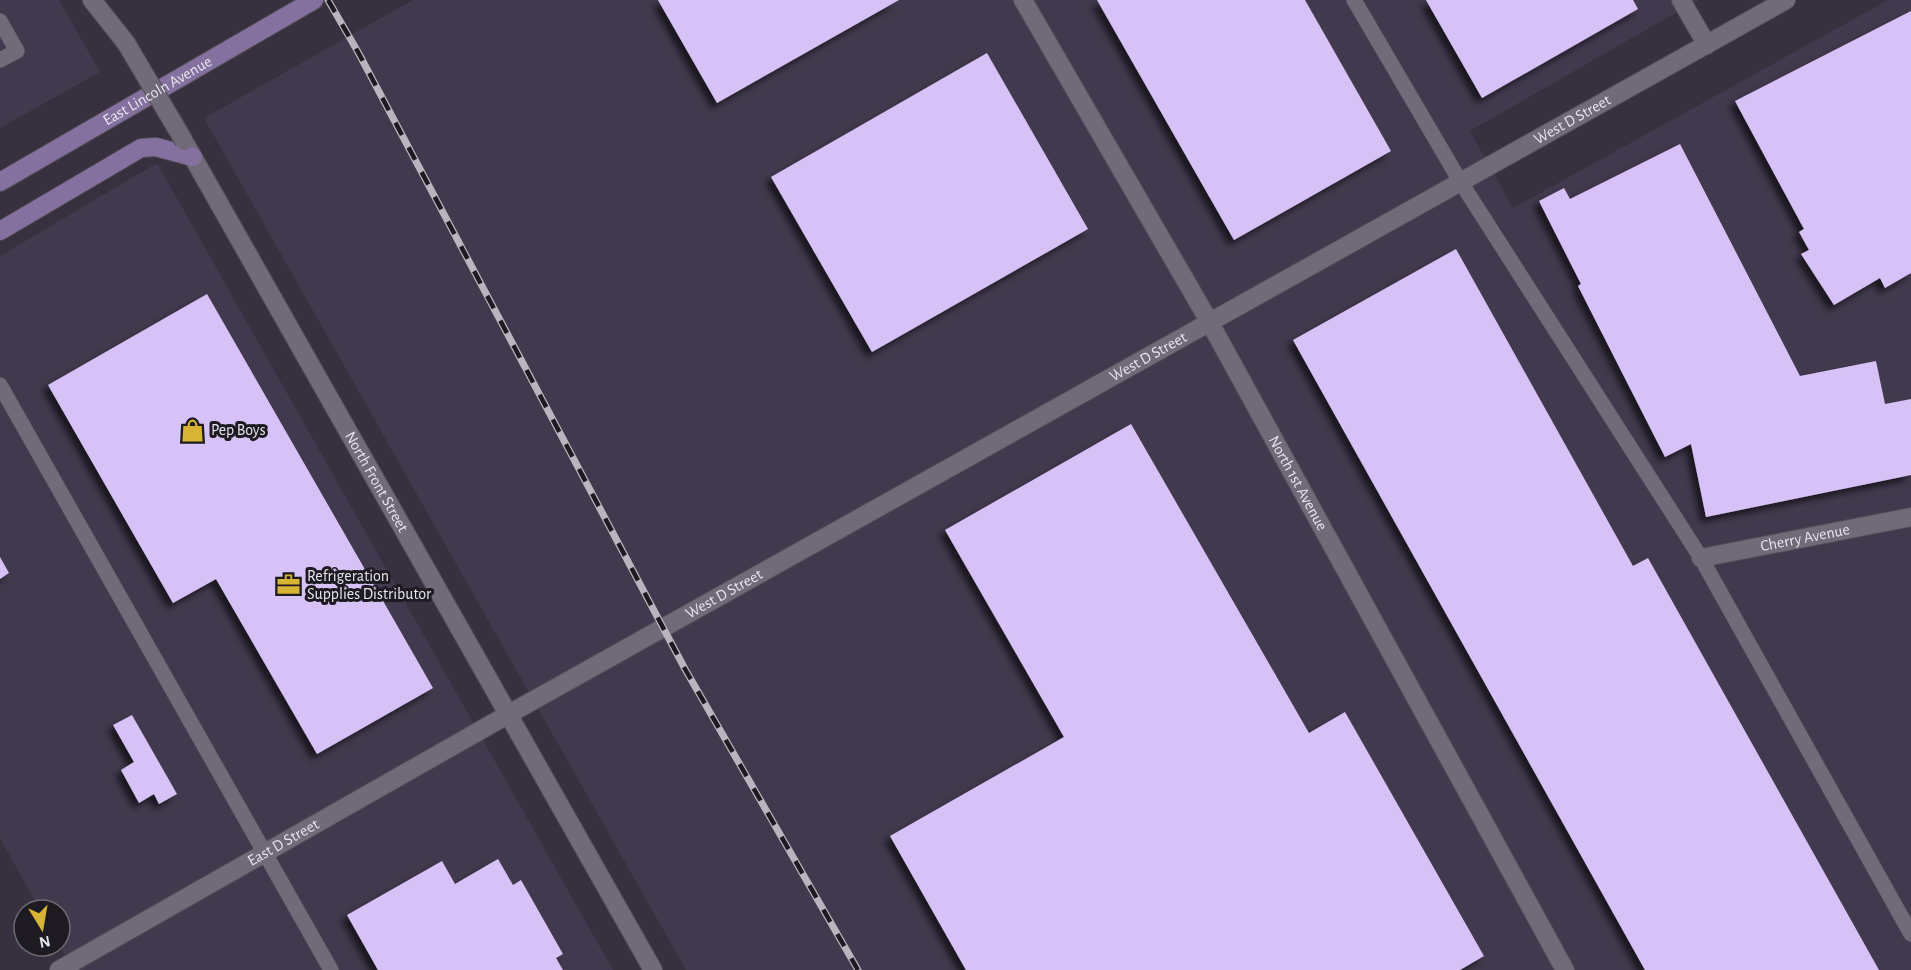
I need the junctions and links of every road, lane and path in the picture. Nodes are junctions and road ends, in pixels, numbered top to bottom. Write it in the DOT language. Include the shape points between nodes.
graph roads {
  1 [pos="92,0"];
  2 [pos="314,0"];
  3 [pos="1023,0"];
  4 [pos="1354,0"];
  5 [pos="1681,0"];
  6 [pos="1785,0"];
  7 [pos="0,21"];
  8 [pos="1707,45"];
  9 [pos="0,60"];
  10 [pos="193,157"];
  11 [pos="1460,181"];
  12 [pos="0,182"];
  13 [pos="0,231"];
  14 [pos="1209,321"];
  15 [pos="0,385"];
  16 [pos="1911,517"];
  17 [pos="1701,558"];
  18 [pos="509,714"];
  19 [pos="264,853"];
  20 [pos="1911,934"];
  21 [pos="59,970"];
  22 [pos="331,970"];
  23 [pos="653,970"];
  24 [pos="1565,970"];
  1 -- 10 [label="street, North Front Street, bridge" via="126,43"];
  2 -- 12 [label="street, East Lincoln Avenue"];
  3 -- 14 [label="street, North 1st Avenue"];
  4 -- 11 [label="lane"];
  5 -- 8 [label="street"];
  6 -- 8 [label="street, West D Street"];
  7 -- 9 [label="lane" via="17,51"];
  8 -- 11 [label="street, West D Street"];
  10 -- 13 [label="street" via="156,147 141,148"];
  10 -- 18 [label="street, North Front Street"];
  11 -- 14 [label="street, West D Street"];
  11 -- 17 [label="lane"];
  14 -- 18 [label="street, West D Street"];
  14 -- 24 [label="street, North 1st Avenue"];
  15 -- 19 [label="lane"];
  16 -- 17 [label="street, Cherry Avenue"];
  17 -- 20 [label="lane"];
  18 -- 19 [label="street, East D Street"];
  18 -- 23 [label="street, North Front Street"];
  19 -- 21 [label="street, East D Street"];
  19 -- 22 [label="lane"];
}
